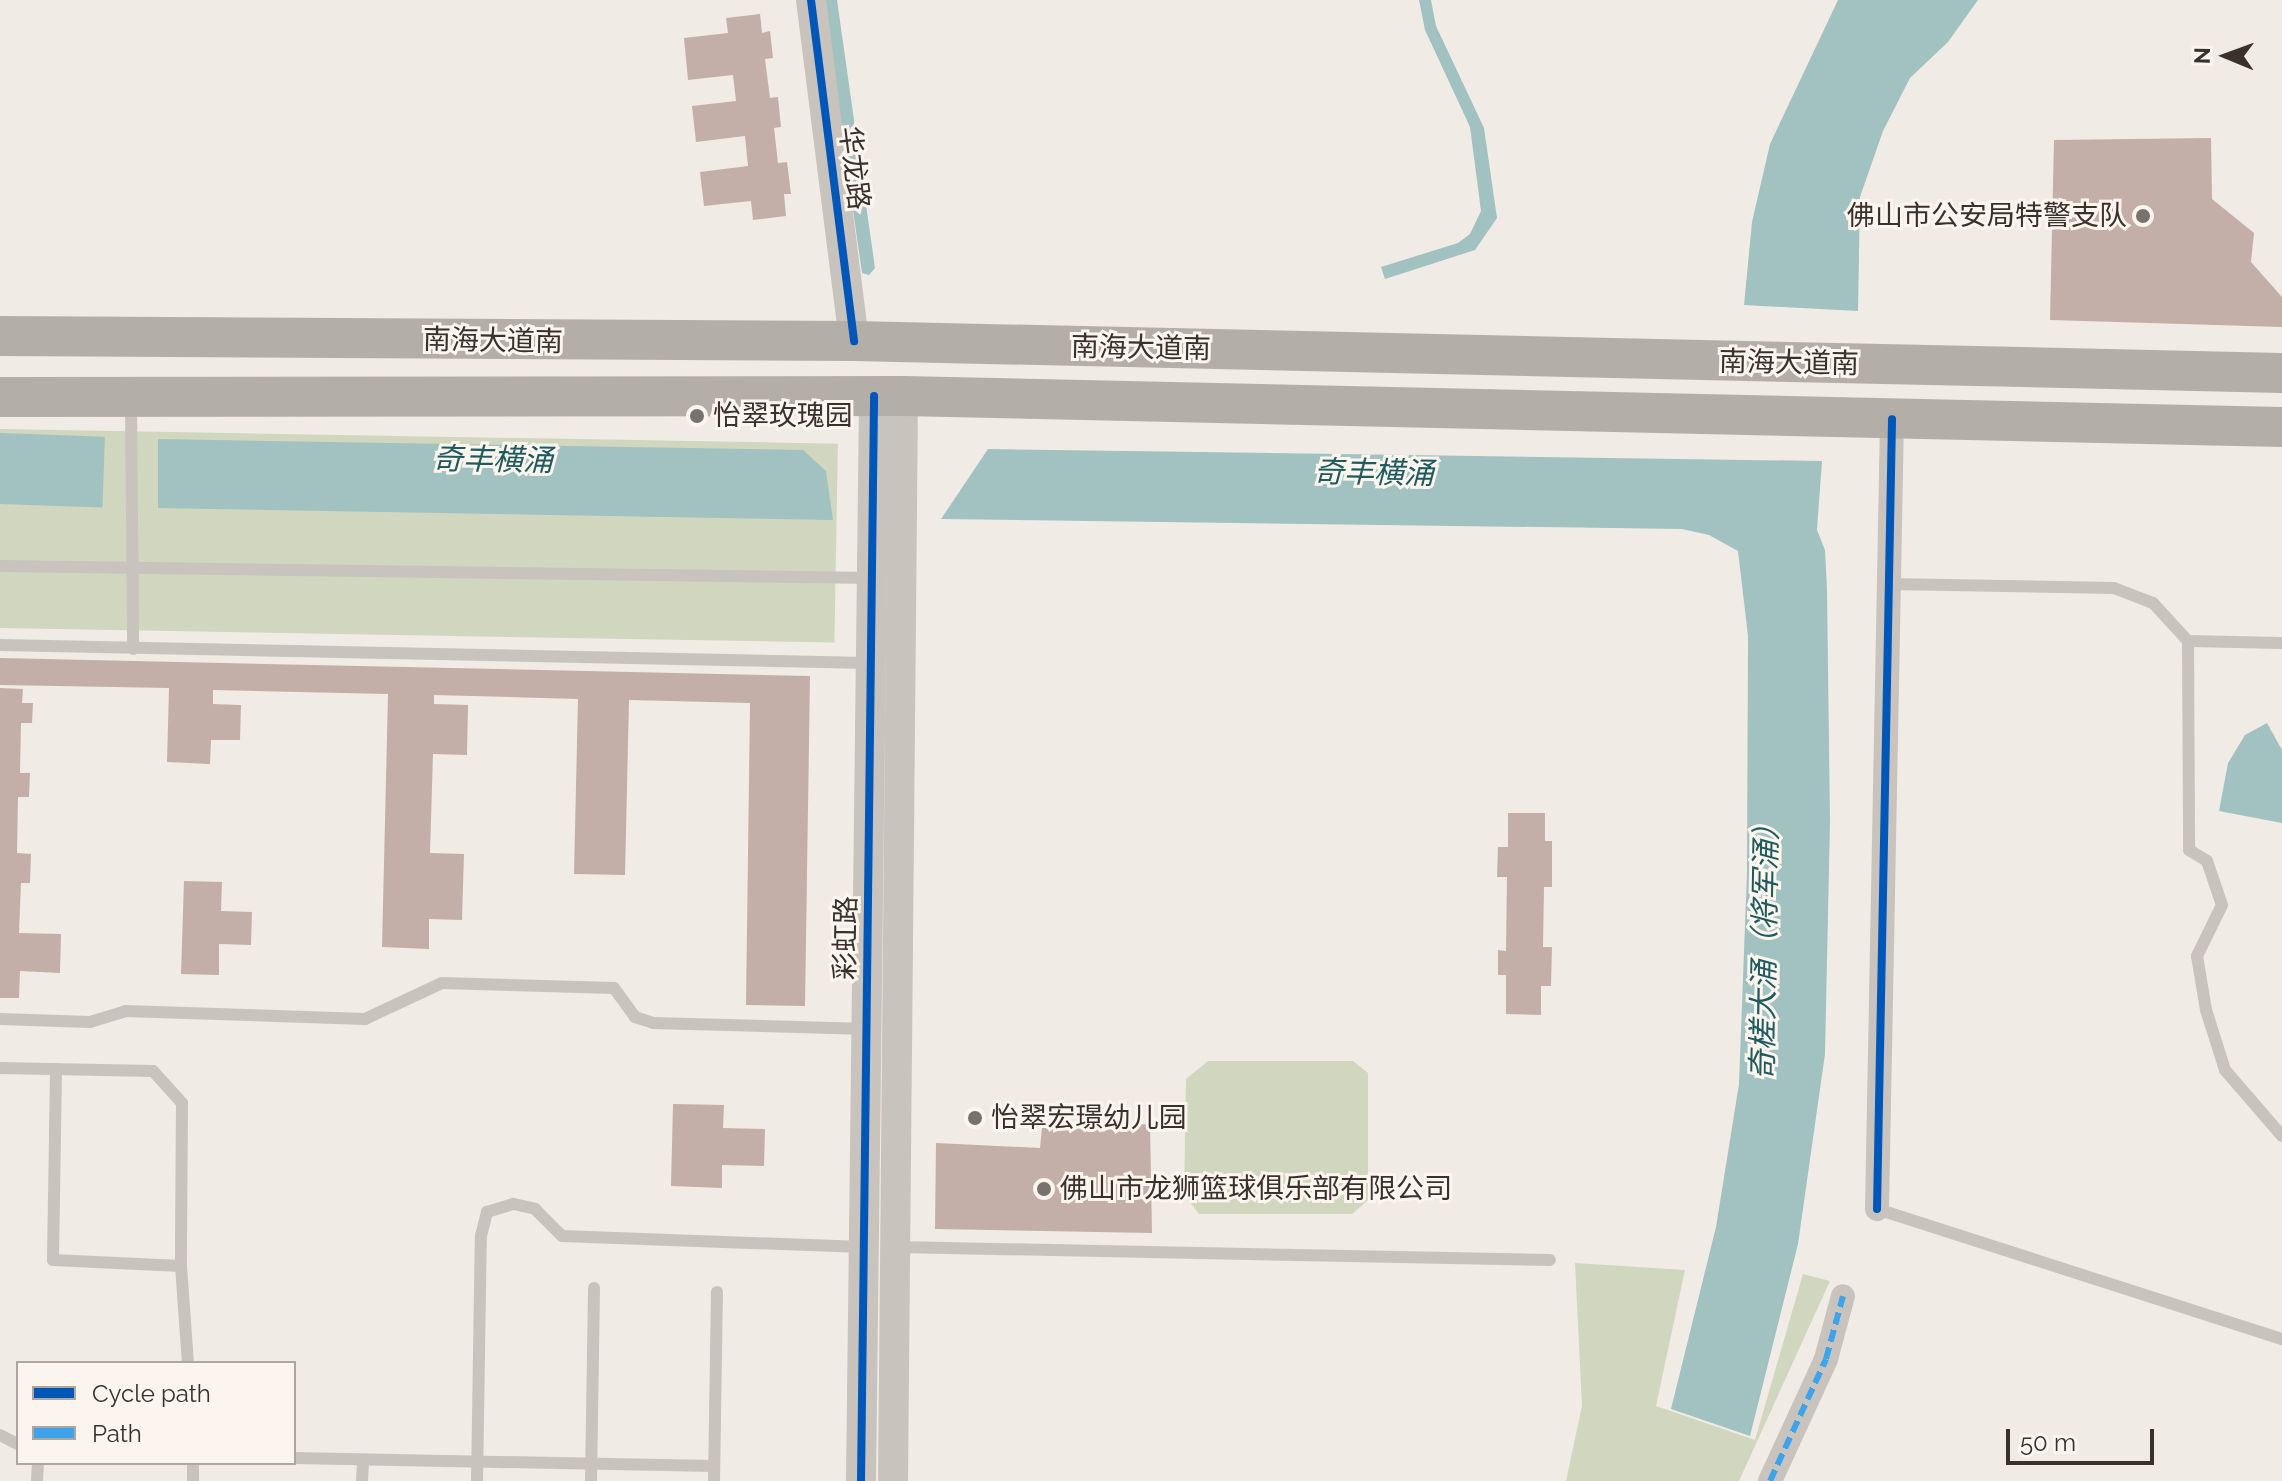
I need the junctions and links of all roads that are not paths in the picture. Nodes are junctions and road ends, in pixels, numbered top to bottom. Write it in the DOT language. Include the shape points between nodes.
graph roads {
  1 [pos="811,0"];
  2 [pos="0,336"];
  3 [pos="854,341"];
  4 [pos="2282,373"];
  5 [pos="888,396"];
  6 [pos="0,397"];
  7 [pos="131,397"];
  8 [pos="1892,419"];
  9 [pos="2282,427"];
  10 [pos="886,529"];
  11 [pos="0,566"];
  12 [pos="133,567"];
  13 [pos="872,578"];
  14 [pos="1889,584"];
  15 [pos="2188,641"];
  16 [pos="2282,643"];
  17 [pos="0,645"];
  18 [pos="133,649"];
  19 [pos="871,663"];
  20 [pos="0,1019"];
  21 [pos="867,1029"];
  22 [pos="0,1068"];
  23 [pos="56,1069"];
  24 [pos="2282,1136"];
  25 [pos="1877,1209"];
  26 [pos="865,1247"];
  27 [pos="898,1247"];
  28 [pos="1550,1260"];
  29 [pos="181,1266"];
  30 [pos="594,1288"];
  31 [pos="717,1292"];
  32 [pos="1843,1296"];
  33 [pos="2282,1339"];
  34 [pos="188,1361"];
  35 [pos="296,1458"];
  36 [pos="363,1460"];
  37 [pos="477,1462"];
  38 [pos="591,1464"];
  39 [pos="714,1466"];
  40 [pos="362,1481"];
  41 [pos="477,1481"];
  42 [pos="591,1481"];
  43 [pos="714,1481"];
  44 [pos="861,1481"];
  45 [pos="893,1481"];
  46 [pos="1770,1481"];
  1 -- 3 [label="street, 华龙路"];
  2 -- 3 [label="highway, 南海大道南"];
  3 -- 4 [label="highway, 南海大道南"];
  5 -- 7 [label="highway, 南海大道南"];
  5 -- 8 [label="highway, 南海大道南"];
  5 -- 10 [label="street, 彩虹路"];
  6 -- 7 [label="highway, 南海大道南"];
  7 -- 12 [label="lane"];
  8 -- 9 [label="highway, 南海大道南"];
  8 -- 14 [label="street"];
  10 -- 13 [label="street, 彩虹路"];
  10 -- 27 [label="street, 彩虹路"];
  11 -- 12 [label="lane"];
  12 -- 13 [label="lane"];
  12 -- 18 [label="lane"];
  13 -- 19 [label="street, 彩虹路"];
  14 -- 15 [label="lane" via="2114,588 2153,603"];
  14 -- 25 [label="street"];
  15 -- 16 [label="lane"];
  15 -- 24 [label="lane" via="2189,850 2207,861 2222,905 2197,956 2206,1010 2225,1070"];
  17 -- 18 [label="lane"];
  18 -- 19 [label="lane"];
  19 -- 21 [label="street, 彩虹路"];
  20 -- 21 [label="lane" via="90,1022 125,1011 365,1019 442,983 614,988 635,1017 653,1023"];
  21 -- 26 [label="street, 彩虹路"];
  22 -- 23 [label="lane"];
  23 -- 29 [label="lane" via="153,1071 182,1103"];
  23 -- 29 [label="lane" via="53,1260"];
  25 -- 33 [label="lane"];
  26 -- 27 [label="lane"];
  26 -- 37 [label="lane" via="562,1236 535,1209 514,1204 487,1212 481,1236"];
  26 -- 44 [label="street, 彩虹路"];
  27 -- 28 [label="lane"];
  27 -- 45 [label="street, 彩虹路"];
  29 -- 34 [label="lane"];
  30 -- 38 [label="lane"];
  31 -- 39 [label="lane"];
  32 -- 46 [label="street" via="1826,1359"];
  35 -- 36 [label="lane"];
  36 -- 37 [label="lane"];
  36 -- 40 [label="lane"];
  37 -- 38 [label="lane"];
  37 -- 41 [label="lane"];
  38 -- 39 [label="lane"];
  38 -- 42 [label="lane"];
  39 -- 43 [label="lane"];
}
